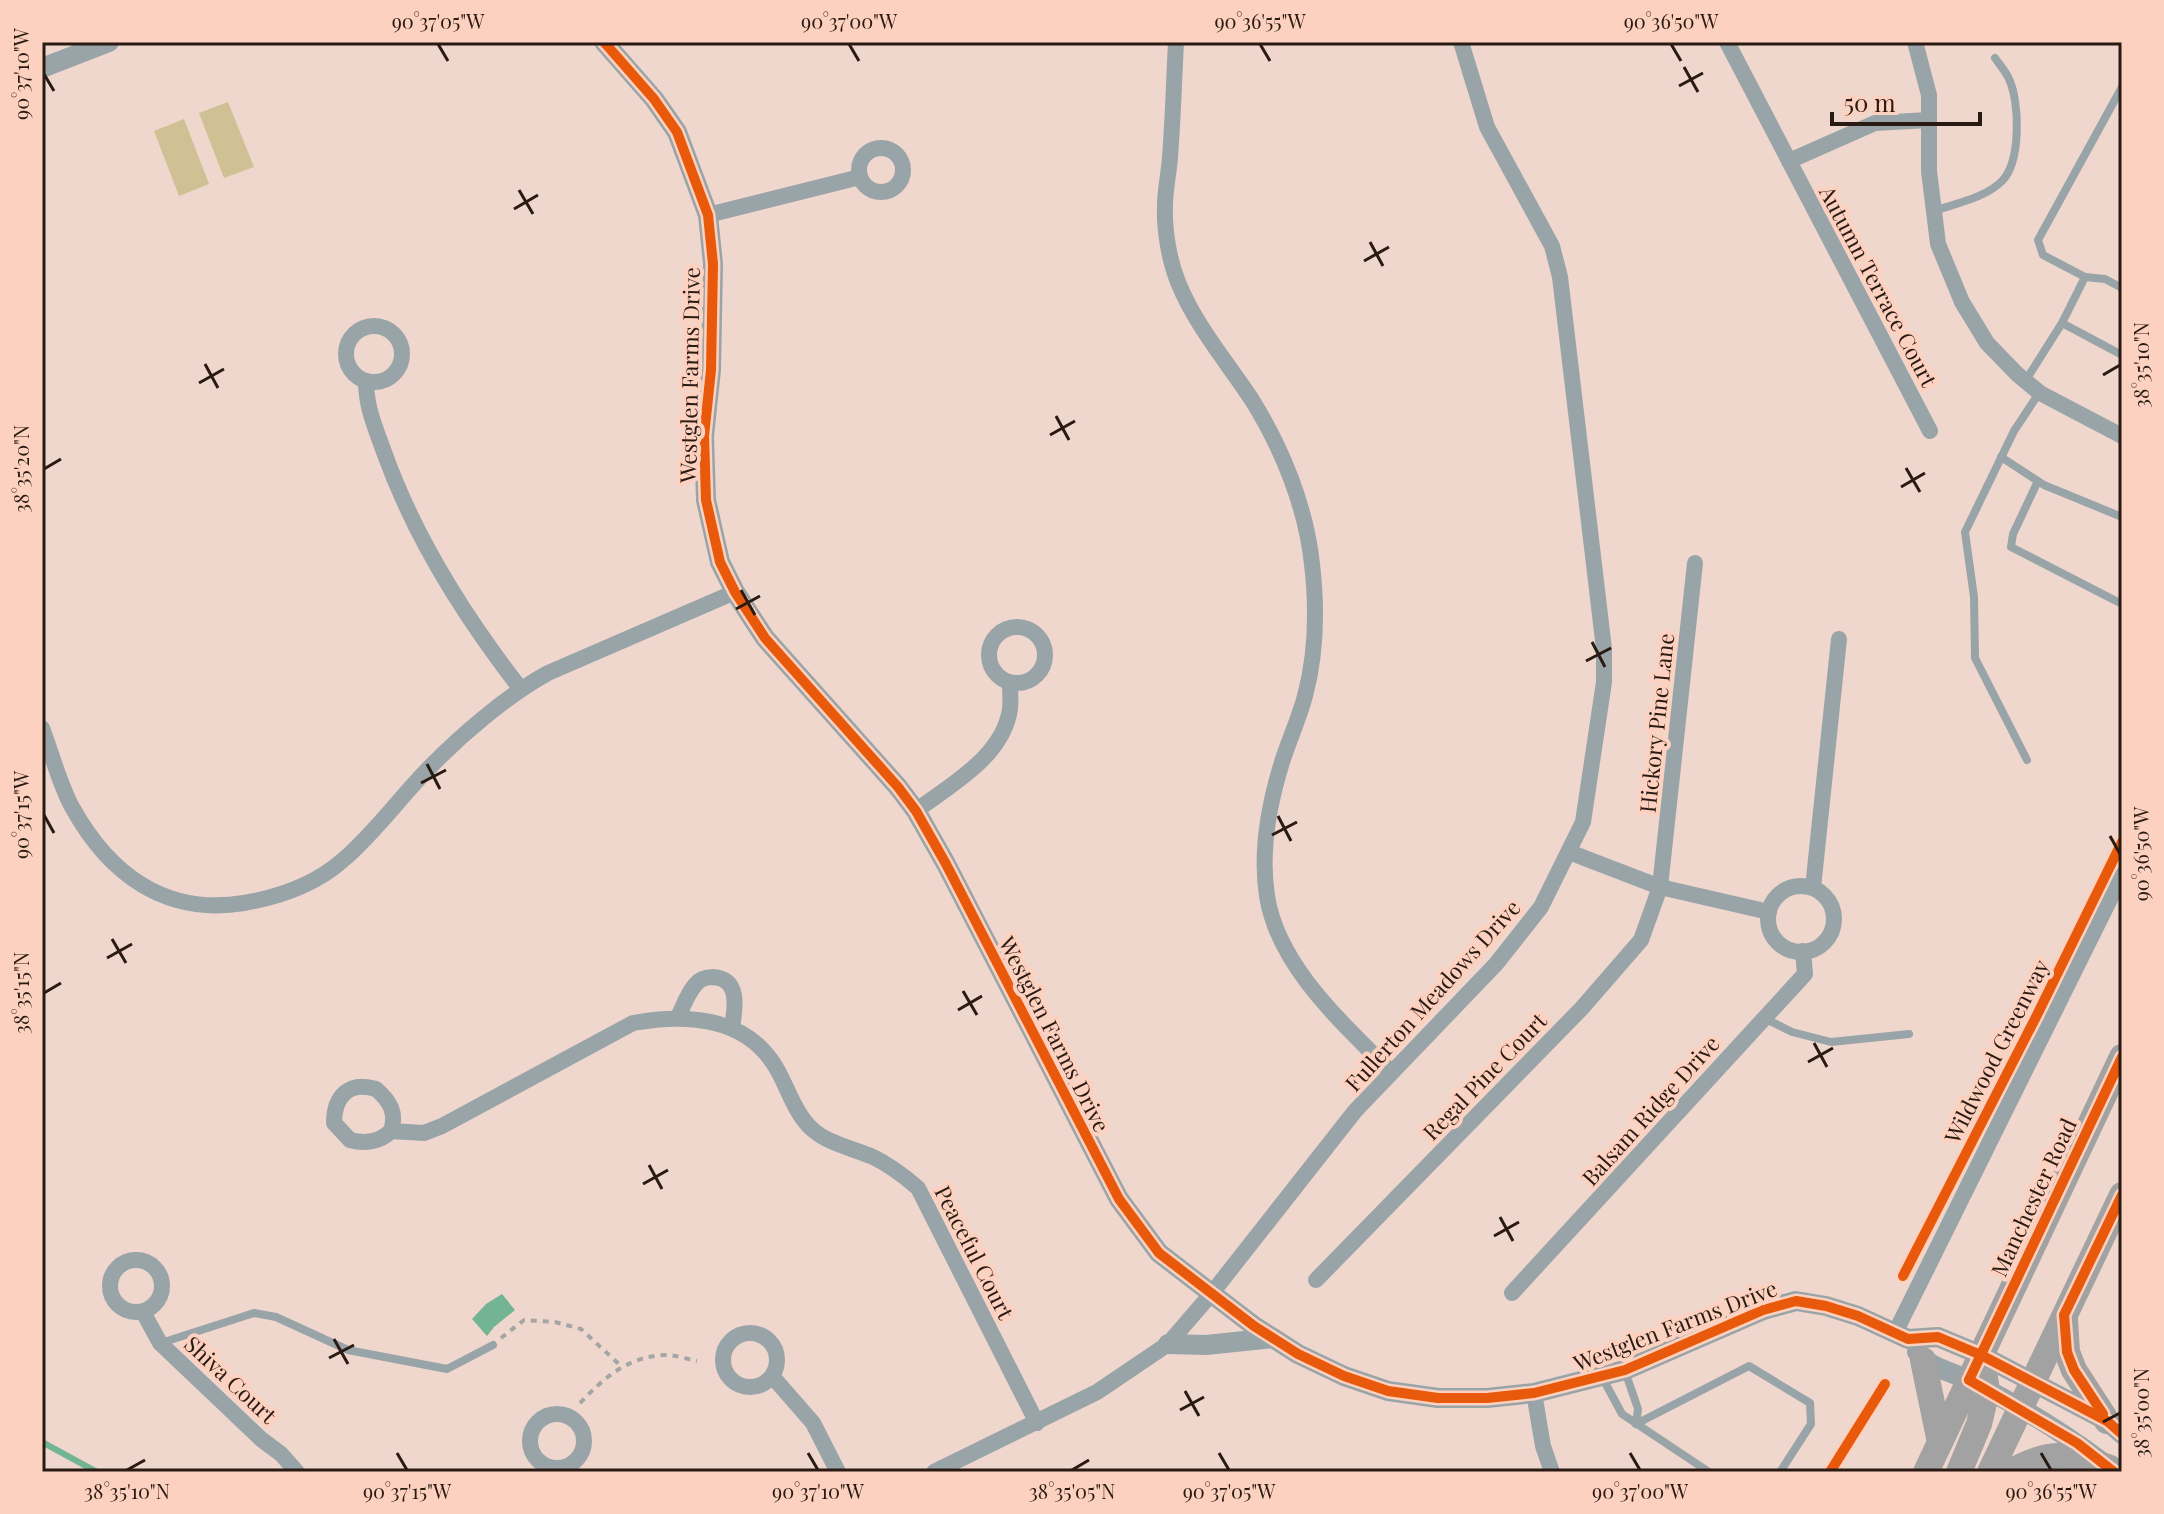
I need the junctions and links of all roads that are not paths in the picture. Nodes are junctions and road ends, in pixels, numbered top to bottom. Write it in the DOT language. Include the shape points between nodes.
graph roads {
  1 [pos="109,42"];
  2 [pos="604,42"];
  3 [pos="1176,42"];
  4 [pos="1461,42"];
  5 [pos="1727,42"];
  6 [pos="1915,42"];
  7 [pos="1995,58"];
  8 [pos="42,68"];
  9 [pos="2122,87"];
  10 [pos="1929,120"];
  11 [pos="1789,161"];
  12 [pos="860,177"];
  13 [pos="1934,211"];
  14 [pos="708,215"];
  15 [pos="2085,277"];
  16 [pos="2122,288"];
  17 [pos="2062,323"];
  18 [pos="2122,355"];
  19 [pos="2026,380"];
  20 [pos="366,381"];
  21 [pos="2040,393"];
  22 [pos="1930,431"];
  23 [pos="2122,436"];
  24 [pos="2001,457"];
  25 [pos="2038,481"];
  26 [pos="2122,517"];
  27 [pos="1695,563"];
  28 [pos="735,592"];
  29 [pos="2122,604"];
  30 [pos="1839,639"];
  31 [pos="1010,683"];
  32 [pos="520,688"];
  33 [pos="42,728"];
  34 [pos="2027,760"];
  35 [pos="916,811"];
  36 [pos="1569,852"];
  37 [pos="2122,875"];
  38 [pos="1660,887"];
  39 [pos="1813,888"];
  40 [pos="1769,912"];
  41 [pos="1803,951"];
  42 [pos="678,1017"];
  43 [pos="1763,1018"];
  44 [pos="732,1028"];
  45 [pos="1909,1034"];
  46 [pos="2122,1057"];
  47 [pos="1391,1072"];
  48 [pos="391,1131"];
  49 [pos="2122,1195"];
  50 [pos="1316,1280"];
  51 [pos="1212,1293"];
  52 [pos="1512,1293"];
  53 [pos="143,1312"];
  54 [pos="2064,1315"];
  55 [pos="1273,1338"];
  56 [pos="160,1343"];
  57 [pos="1168,1344"];
  58 [pos="1909,1344"];
  59 [pos="493,1345"];
  60 [pos="1981,1355"];
  61 [pos="1625,1370"];
  62 [pos="772,1376"];
  63 [pos="1602,1376"];
  64 [pos="2034,1381"];
  65 [pos="1978,1385"];
  66 [pos="1534,1393"];
  67 [pos="2021,1409"];
  68 [pos="1037,1423"];
  69 [pos="1636,1424"];
  70 [pos="2115,1427"];
  71 [pos="1940,1442"];
  72 [pos="2112,1470"];
  73 [pos="297,1472"];
  74 [pos="838,1472"];
  75 [pos="934,1472"];
  76 [pos="1552,1472"];
  77 [pos="1709,1472"];
  78 [pos="1780,1472"];
  79 [pos="1926,1472"];
  80 [pos="1959,1472"];
  81 [pos="1990,1472"];
  82 [pos="2010,1472"];
  1 -- 8 [label="street"];
  2 -- 14 [label="street, Westglen Farms Drive" via="677,132"];
  3 -- 47 [label="street" via="1164,206 1177,282 1283,457 1312,563 1313,650 1305,696 1270,804 1267,898 1301,973"];
  4 -- 36 [label="street, Fullerton Meadows Drive" via="1487,127 1552,246 1560,277 1604,649 1583,822"];
  5 -- 11 [label="street, Autumn Terrace Court"];
  6 -- 10 [label="street" via="1929,95"];
  7 -- 13 [label="lane" via="2015,97 2016,152 2005,178 1989,191"];
  9 -- 15 [label="lane" via="2038,240 2043,255"];
  10 -- 11 [label="street" via="1875,123"];
  10 -- 13 [label="street"];
  11 -- 22 [label="street, Autumn Terrace Court"];
  12 -- 14 [label="street"];
  13 -- 19 [label="street" via="1938,244 1962,302 1987,343"];
  14 -- 28 [label="street, Westglen Farms Drive" via="713,264 706,500 720,562"];
  15 -- 16 [label="lane"];
  15 -- 17 [label="lane"];
  17 -- 18 [label="lane"];
  17 -- 19 [label="lane"];
  19 -- 21 [label="street"];
  20 -- 32 [label="street" via="366,404 409,513 474,627"];
  21 -- 23 [label="street"];
  21 -- 24 [label="lane"];
  24 -- 25 [label="lane"];
  24 -- 34 [label="lane" via="1965,532 1975,658"];
  25 -- 26 [label="lane"];
  25 -- 29 [label="lane" via="2011,547"];
  27 -- 38 [label="street, Hickory Pine Lane"];
  28 -- 32 [label="street"];
  28 -- 35 [label="street, Westglen Farms Drive" via="765,638"];
  30 -- 39 [label="street"];
  31 -- 35 [label="street" via="1010,710 994,747"];
  32 -- 33 [label="street" via="431,765 345,860 293,890 229,905 167,899 119,870 71,805"];
  35 -- 51 [label="street, Westglen Farms Drive" via="1119,1199 1159,1253"];
  36 -- 38 [label="street"];
  36 -- 47 [label="street, Fullerton Meadows Drive" via="1541,907 1496,964"];
  37 -- 58 [label="street"];
  38 -- 40 [label="street"];
  38 -- 50 [label="street, Regal Pine Court" via="1641,940 1582,1008"];
  39 -- 40 [label="street" via="1791,887"];
  39 -- 41 [label="street" via="1830,903 1834,922 1824,942"];
  40 -- 41 [label="street" via="1775,939"];
  41 -- 43 [label="street, Balsam Ridge Drive" via="1805,974"];
  42 -- 44 [label="street, Peaceful Court"];
  42 -- 44 [label="street" via="694,985 714,977 734,991"];
  42 -- 48 [label="street, Peaceful Court" via="633,1023 442,1126 424,1133"];
  43 -- 45 [label="lane" via="1831,1042"];
  43 -- 52 [label="street, Balsam Ridge Drive"];
  44 -- 68 [label="street, Peaceful Court" via="764,1051 811,1129 876,1158 918,1188"];
  46 -- 60 [label="highway, Manchester Road"];
  47 -- 51 [label="street, Fullerton Meadows Drive"];
  49 -- 54 [label="highway"];
  51 -- 55 [label="street, Westglen Farms Drive"];
  51 -- 57 [label="street, Fullerton Meadows Drive"];
  53 -- 56 [label="street, Shiva Court"];
  54 -- 64 [label="highway"];
  54 -- 70 [label="highway" via="2074,1370"];
  55 -- 57 [label="street"];
  55 -- 66 [label="street, Westglen Farms Drive" via="1344,1376 1388,1391 1438,1398"];
  56 -- 59 [label="lane" via="254,1313 276,1317 348,1350 447,1369"];
  56 -- 73 [label="street, Shiva Court"];
  57 -- 68 [label="street, Fullerton Meadows Drive" via="1097,1392"];
  58 -- 60 [label="street, Westglen Farms Drive" via="1938,1337"];
  58 -- 61 [label="street, Westglen Farms Drive" via="1858,1316 1796,1301 1763,1310"];
  58 -- 65 [label="street, Westglen Farms Drive"];
  58 -- 71 [label="highway"];
  60 -- 64 [label="street"];
  60 -- 65 [label="highway, Manchester Road"];
  61 -- 63 [label="street, Westglen Farms Drive"];
  61 -- 69 [label="lane" via="1638,1409"];
  62 -- 74 [label="street" via="813,1423"];
  63 -- 66 [label="street, Westglen Farms Drive"];
  63 -- 69 [label="lane" via="1622,1414"];
  64 -- 67 [label="highway"];
  64 -- 70 [label="street"];
  65 -- 67 [label="street"];
  65 -- 71 [label="highway"];
  65 -- 80 [label="highway" via="1979,1424"];
  66 -- 76 [label="street"];
  67 -- 72 [label="street"];
  67 -- 81 [label="highway"];
  68 -- 75 [label="street, Fullerton Meadows Drive"];
  69 -- 77 [label="lane"];
  69 -- 78 [label="lane" via="1749,1366 1810,1403 1811,1424"];
  71 -- 79 [label="highway"];
  72 -- 82 [label="highway" via="2075,1455 2049,1456"];
}
